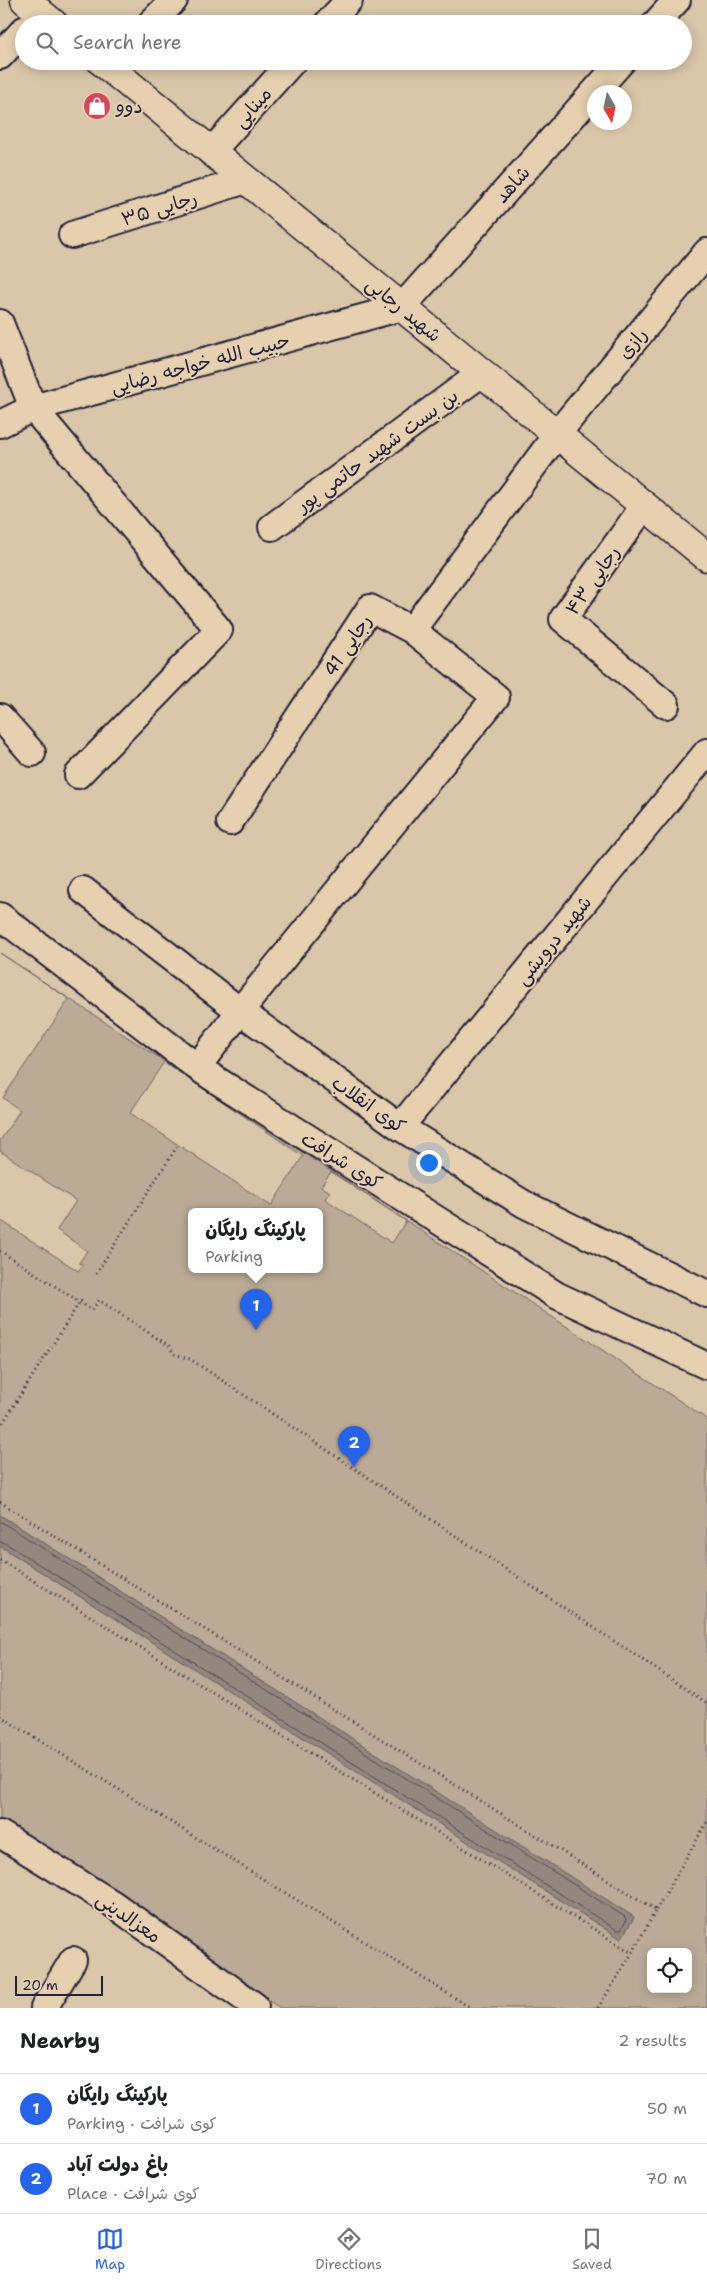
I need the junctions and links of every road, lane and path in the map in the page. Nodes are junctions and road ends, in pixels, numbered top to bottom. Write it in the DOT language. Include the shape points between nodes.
graph roads {
  1 [pos="174,0"];
  2 [pos="349,0"];
  3 [pos="677,0"];
  4 [pos="159,15"];
  5 [pos="336,15"];
  6 [pos="664,15"];
  7 [pos="15,40"];
  8 [pos="0,56"];
  9 [pos="114,70"];
  10 [pos="285,70"];
  11 [pos="614,70"];
  12 [pos="211,152"];
  13 [pos="246,180"];
  14 [pos="72,235"];
  15 [pos="707,252"];
  16 [pos="402,307"];
  17 [pos="0,323"];
  18 [pos="482,373"];
  19 [pos="33,408"];
  20 [pos="0,424"];
  21 [pos="557,434"];
  22 [pos="644,506"];
  23 [pos="272,527"];
  24 [pos="707,557"];
  25 [pos="412,630"];
  26 [pos="666,705"];
  27 [pos="0,717"];
  28 [pos="707,752"];
  29 [pos="32,753"];
  30 [pos="78,775"];
  31 [pos="230,822"];
  32 [pos="82,890"];
  33 [pos="0,916"];
  34 [pos="240,1011"];
  35 [pos="196,1067"];
  36 [pos="400,1127"];
  37 [pos="178,1145"];
  38 [pos="0,1251"];
  39 [pos="96,1274"];
  40 [pos="707,1294"];
  41 [pos="83,1297"];
  42 [pos="78,1303"];
  43 [pos="707,1366"];
  44 [pos="0,1427"];
  45 [pos="0,1502"];
  46 [pos="0,1560"];
  47 [pos="707,1703"];
  48 [pos="0,1716"];
  49 [pos="707,1822"];
  50 [pos="0,1834"];
  51 [pos="656,1910"];
  52 [pos="632,1953"];
  53 [pos="73,1960"];
  54 [pos="255,2006"];
  55 [pos="44,2008"];
  56 [pos="471,2008"];
  57 [pos="598,2008"];
  1 -- 4 [label="street"];
  2 -- 5 [label="street"];
  3 -- 6 [label="street"];
  7 -- 8 [label="street"];
  9 -- 12 [label="main road, شهید رجایی"];
  10 -- 12 [label="street, مینایی"];
  11 -- 16 [label="street, شاهد"];
  12 -- 13 [label="main road, شهید رجایی"];
  13 -- 14 [label="street, رجایی ۳۵"];
  13 -- 16 [label="main road, شهید رجایی"];
  15 -- 21 [label="street, رازی"];
  16 -- 18 [label="main road, شهید رجایی"];
  16 -- 19 [label="street, حبیب الله خواجه رضایی"];
  17 -- 19 [label="street"];
  18 -- 21 [label="main road, شهید رجایی"];
  18 -- 23 [label="street, بن بست شهید حاتمی پور"];
  19 -- 20 [label="street, حبیب الله خواجه رضایی"];
  19 -- 30 [label="street" via="219,630"];
  21 -- 22 [label="main road, شهید رجایی"];
  21 -- 25 [label="street"];
  22 -- 24 [label="main road, شهید رجایی"];
  22 -- 26 [label="street, رجایی ۴۳" via="563,619"];
  25 -- 31 [label="street, رجایی 41" via="370,608"];
  25 -- 34 [label="street" via="496,697"];
  27 -- 29 [label="street"];
  28 -- 36 [label="street, شهید درویشی"];
  32 -- 34 [label="street, کوی انقلاب"];
  33 -- 35 [label="street, کوی شرافت"];
  34 -- 35 [label="street"];
  34 -- 36 [label="street, کوی انقلاب"];
  35 -- 43 [label="street, کوی شرافت" via="556,1295"];
  36 -- 40 [label="street, کوی انقلاب" via="524,1204"];
  37 -- 39 [label="path"];
  38 -- 42 [label="path"];
  41 -- 42 [label="path"];
  42 -- 44 [label="path"];
  42 -- 47 [label="path" via="92,1310 100,1300 169,1346 174,1354 198,1365"];
  45 -- 51 [label="path"];
  46 -- 52 [label="path"];
  48 -- 56 [label="path"];
  49 -- 51 [label="path"];
  50 -- 54 [label="street, معزالدینی" via="113,1904"];
  51 -- 52 [label="path"];
  52 -- 57 [label="path"];
  53 -- 55 [label="street"];
}
